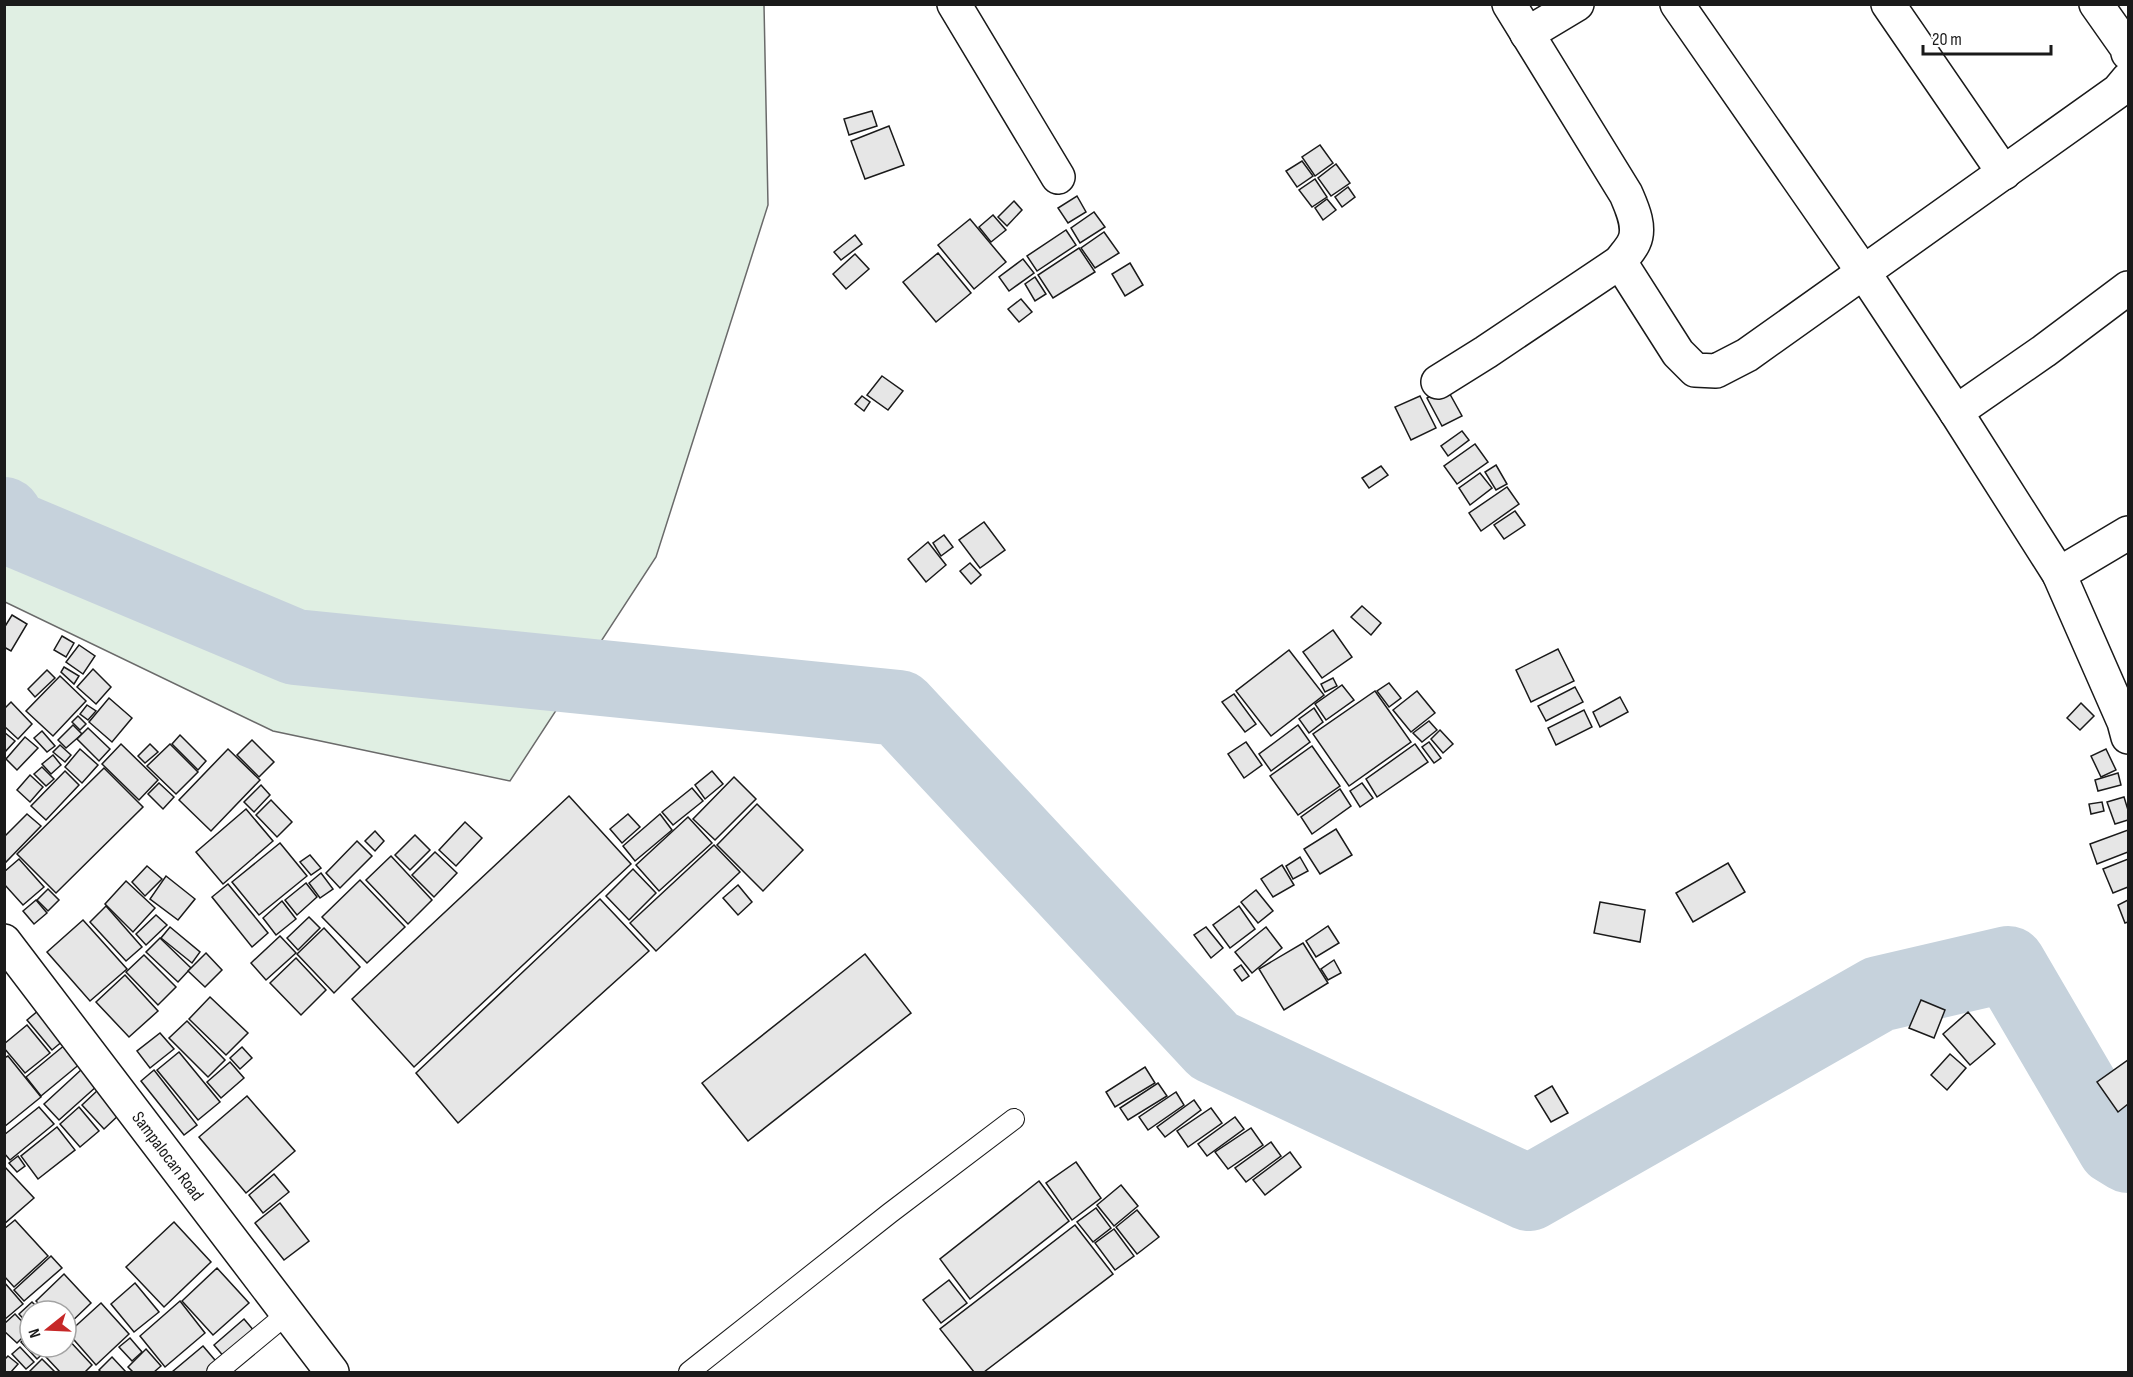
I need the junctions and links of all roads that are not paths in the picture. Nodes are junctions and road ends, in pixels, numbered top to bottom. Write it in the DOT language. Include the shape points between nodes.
graph roads {
  1 [pos="954,4"];
  2 [pos="1509,4"];
  3 [pos="1577,4"];
  4 [pos="1677,4"];
  5 [pos="1888,4"];
  6 [pos="2096,4"];
  7 [pos="1527,34"];
  8 [pos="2128,53"];
  9 [pos="2128,79"];
  10 [pos="2004,173"];
  11 [pos="1058,177"];
  12 [pos="1620,262"];
  13 [pos="1864,273"];
  14 [pos="2128,288"];
  15 [pos="1438,382"];
  16 [pos="1956,412"];
  17 [pos="2128,534"];
  18 [pos="2059,574"];
  19 [pos="2127,726"];
  20 [pos="4,940"];
  21 [pos="1014,1119"];
  22 [pos="288,1314"];
  23 [pos="217,1372"];
  24 [pos="332,1372"];
  25 [pos="689,1372"];
  1 -- 11 [label="street"];
  2 -- 7 [label="street"];
  3 -- 7 [label="street"];
  4 -- 13 [label="street"];
  5 -- 10 [label="street"];
  6 -- 8 [label="street"];
  7 -- 12 [label="street" via="1633,210 1635,241"];
  9 -- 10 [label="street" via="2118,91"];
  10 -- 13 [label="street"];
  12 -- 13 [label="street" via="1678,353 1695,370 1716,371 1747,355"];
  12 -- 15 [label="street"];
  13 -- 16 [label="street"];
  14 -- 16 [label="street"];
  16 -- 18 [label="street"];
  17 -- 18 [label="street"];
  18 -- 19 [label="street"];
  20 -- 22 [label="street, Sampalocan Road"];
  21 -- 25 [label="lane"];
  22 -- 23 [label="lane"];
  22 -- 24 [label="street, Sampalocan Road"];
}
